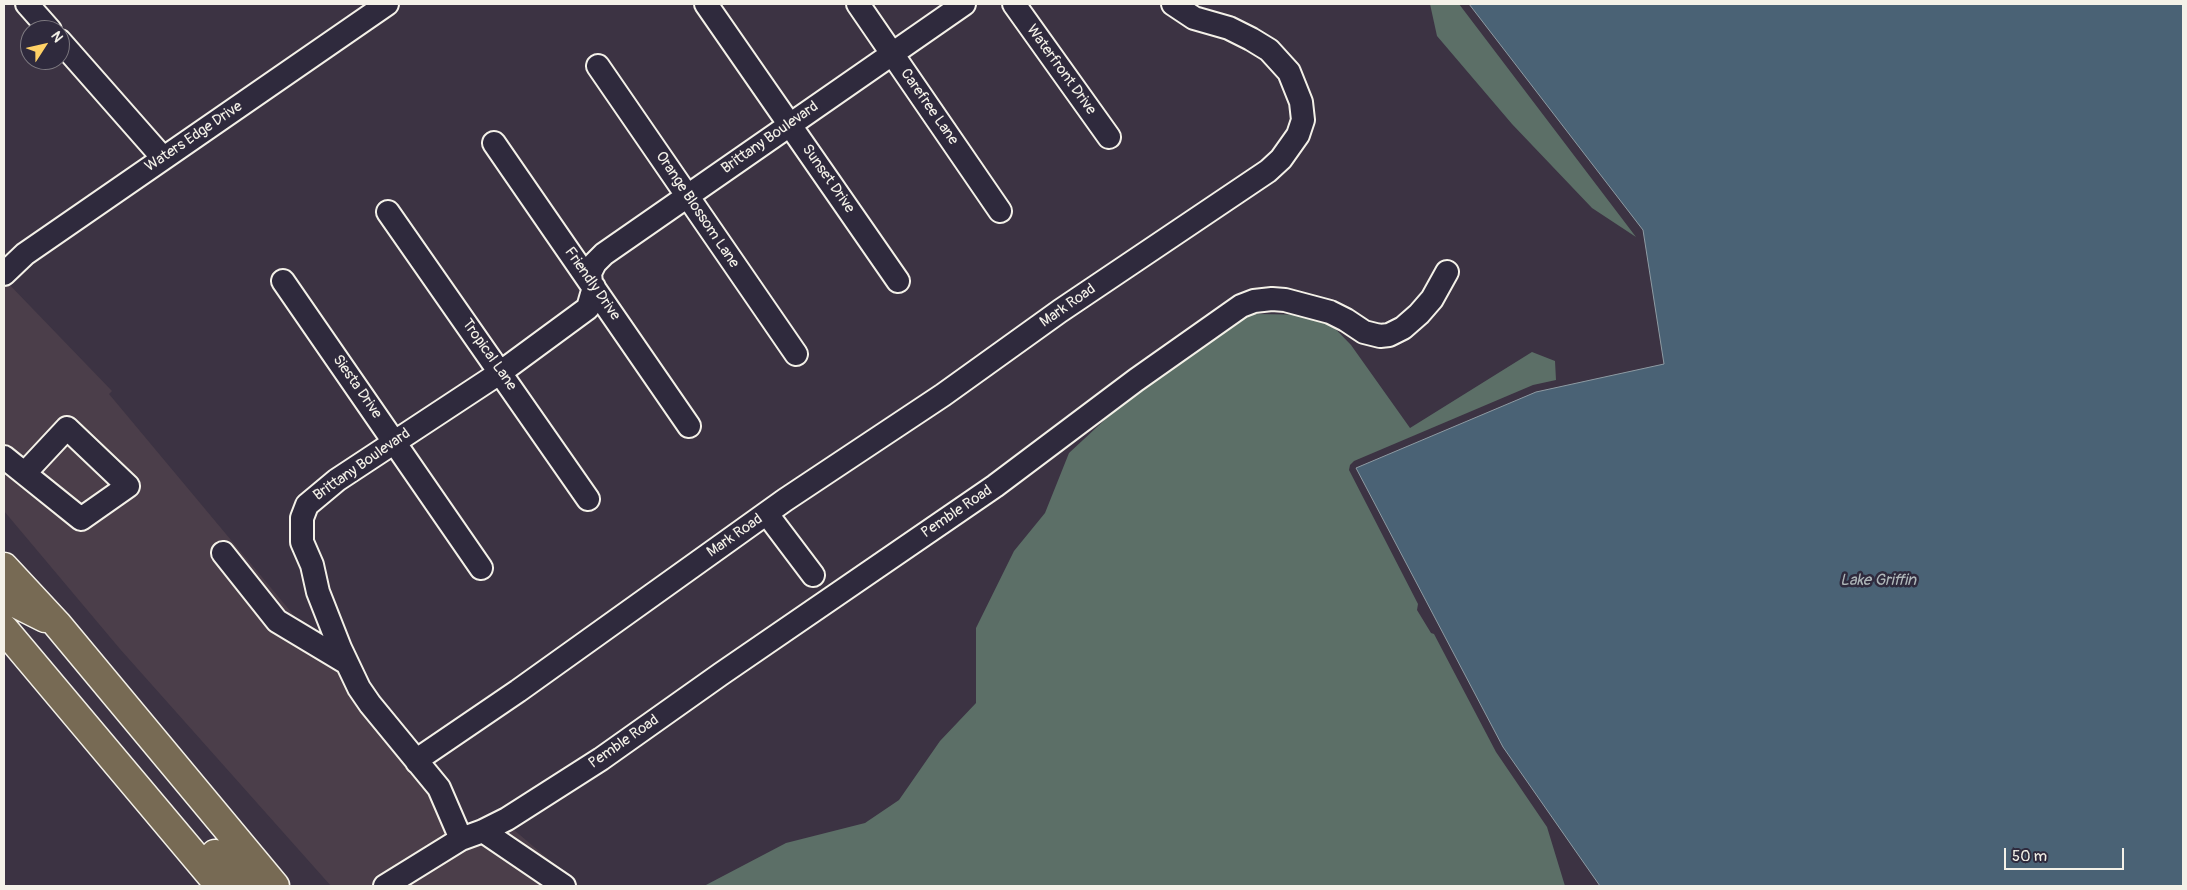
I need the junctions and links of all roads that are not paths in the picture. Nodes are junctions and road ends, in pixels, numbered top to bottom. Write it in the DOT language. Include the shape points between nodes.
graph roads {
  1 [pos="27,4"];
  2 [pos="387,4"];
  3 [pos="706,4"];
  4 [pos="858,4"];
  5 [pos="964,4"];
  6 [pos="1014,4"];
  7 [pos="1173,4"];
  8 [pos="41,20"];
  9 [pos="70,52"];
  10 [pos="892,54"];
  11 [pos="598,66"];
  12 [pos="790,125"];
  13 [pos="1109,137"];
  14 [pos="494,143"];
  15 [pos="163,158"];
  16 [pos="687,195"];
  17 [pos="1000,211"];
  18 [pos="388,212"];
  19 [pos="1446,272"];
  20 [pos="4,274"];
  21 [pos="898,280"];
  22 [pos="282,281"];
  23 [pos="593,285"];
  24 [pos="796,354"];
  25 [pos="501,372"];
  26 [pos="689,426"];
  27 [pos="395,442"];
  28 [pos="4,457"];
  29 [pos="25,473"];
  30 [pos="588,499"];
  31 [pos="767,514"];
  32 [pos="223,553"];
  33 [pos="4,567"];
  34 [pos="481,568"];
  35 [pos="814,575"];
  36 [pos="4,601"];
  37 [pos="57,624"];
  38 [pos="4,629"];
  39 [pos="347,663"];
  40 [pos="417,762"];
  41 [pos="142,793"];
  42 [pos="483,832"];
  43 [pos="461,839"];
  44 [pos="412,879"];
  45 [pos="220,886"];
  46 [pos="242,886"];
  47 [pos="275,886"];
  48 [pos="385,886"];
  49 [pos="564,886"];
  1 -- 8 [label="street"];
  2 -- 15 [label="street, Waters Edge Drive"];
  3 -- 12 [label="street, Sunset Drive"];
  4 -- 10 [label="street, Carefree Lane"];
  5 -- 10 [label="street, Brittany Boulevard"];
  6 -- 13 [label="street, Waterfront Drive"];
  7 -- 31 [label="street, Mark Road" via="1194,18 1229,28 1269,50 1289,72 1303,108 1303,120 1298,135 1281,160"];
  9 -- 15 [label="street"];
  10 -- 12 [label="street, Brittany Boulevard"];
  10 -- 17 [label="street, Carefree Lane"];
  11 -- 16 [label="street, Orange Blossom Lane"];
  12 -- 16 [label="street, Brittany Boulevard"];
  12 -- 21 [label="street, Sunset Drive"];
  14 -- 23 [label="street, Friendly Drive"];
  15 -- 20 [label="street, Waters Edge Drive" via="26,254"];
  16 -- 23 [label="street, Brittany Boulevard" via="604,254 590,273"];
  16 -- 24 [label="street, Orange Blossom Lane"];
  18 -- 25 [label="street, Tropical Lane"];
  19 -- 42 [label="street, Pemble Road" via="1432,299 1419,314 1389,335 1364,332 1330,312 1285,300 1254,301 1241,306 995,486 601,758"];
  22 -- 27 [label="street, Siesta Drive"];
  23 -- 25 [label="street, Brittany Boulevard" via="588,308"];
  23 -- 26 [label="street, Friendly Drive"];
  25 -- 27 [label="street, Brittany Boulevard"];
  25 -- 30 [label="street, Tropical Lane"];
  27 -- 34 [label="street, Siesta Drive"];
  27 -- 39 [label="street, Brittany Boulevard" via="319,494 307,505 302,518 302,542"];
  28 -- 29 [label="street"];
  29 -- 29 [label="street" via="68,428 128,486 81,519"];
  31 -- 35 [label="street"];
  31 -- 40 [label="street, Mark Road"];
  32 -- 39 [label="street" via="277,621"];
  33 -- 37 [label="main road"];
  36 -- 37 [label="main road"];
  37 -- 47 [label="main road"];
  38 -- 41 [label="main road"];
  39 -- 40 [label="street, Brittany Boulevard" via="370,704"];
  40 -- 43 [label="street" via="439,788"];
  41 -- 45 [label="main road"];
  41 -- 46 [label="main road" via="176,812 188,823"];
  42 -- 43 [label="street, Pemble Road"];
  42 -- 49 [label="street"];
  43 -- 44 [label="street"];
  44 -- 48 [label="street"];
}
